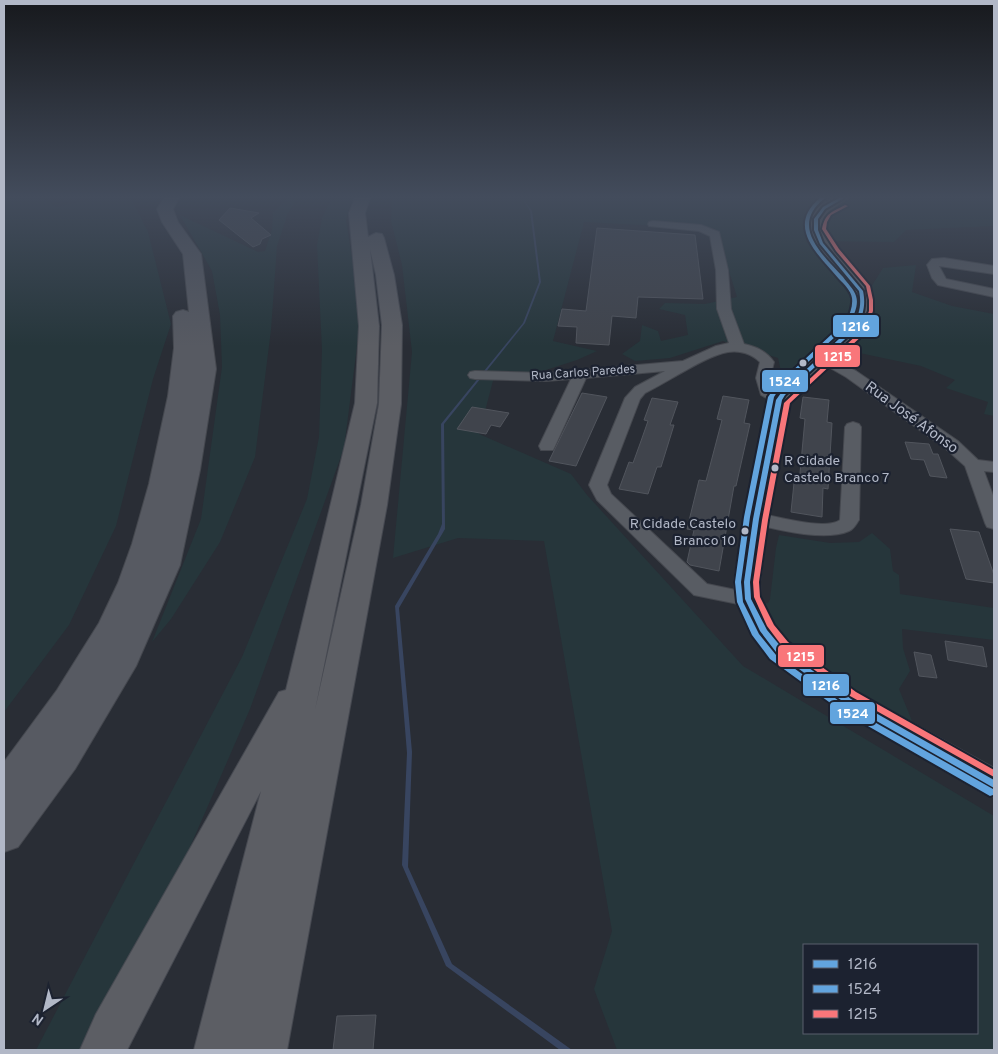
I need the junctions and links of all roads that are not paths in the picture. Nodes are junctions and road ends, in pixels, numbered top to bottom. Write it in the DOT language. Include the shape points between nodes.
graph roads {
  1 [pos="172,247"];
  2 [pos="187,247"];
  3 [pos="361,247"];
  4 [pos="379,247"];
  5 [pos="718,247"];
  6 [pos="825,247"];
  7 [pos="994,270"];
  8 [pos="994,293"];
  9 [pos="738,346"];
  10 [pos="822,358"];
  11 [pos="690,364"];
  12 [pos="475,375"];
  13 [pos="580,375"];
  14 [pos="781,397"];
  15 [pos="853,427"];
  16 [pos="546,446"];
  17 [pos="973,464"];
  18 [pos="994,467"];
  19 [pos="756,519"];
  20 [pos="994,523"];
  21 [pos="748,599"];
  22 [pos="306,674"];
  23 [pos="994,784"];
  24 [pos="4,789"];
  25 [pos="4,834"];
  26 [pos="103,1050"];
  27 [pos="218,1050"];
  28 [pos="263,1050"];
  1 -- 24 [label="main road" via="177,265 185,340 180,394 147,545 124,604 86,674"];
  2 -- 25 [label="main road" via="192,254 205,369 166,565 125,658 62,759"];
  3 -- 22 [label="highway" via="369,326 366,403"];
  4 -- 28 [label="highway" via="392,325 390,404 374,505"];
  5 -- 9 [label="street" via="724,309"];
  6 -- 10 [label="street" via="856,283 864,301 856,326"];
  7 -- 8 [label="street" via="944,262 933,265 942,282"];
  9 -- 11 [label="street" via="722,348"];
  9 -- 14 [label="street" via="765,357 763,378 766,392"];
  10 -- 14 [label="street"];
  10 -- 17 [label="street, Rua José Afonso" via="859,379 952,445"];
  11 -- 13 [label="street, Rua Carlos Paredes"];
  11 -- 21 [label="street" via="640,390 633,398 598,485 603,496 701,590"];
  12 -- 13 [label="street, Rua Carlos Paredes"];
  13 -- 16 [label="street"];
  14 -- 19 [label="street"];
  15 -- 19 [label="street" via="850,520 845,526 834,530 821,529"];
  17 -- 18 [label="street"];
  17 -- 20 [label="street"];
  19 -- 21 [label="street" via="747,582"];
  21 -- 23 [label="street" via="764,631 779,650 848,701"];
  22 -- 26 [label="highway" via="204,857"];
  22 -- 27 [label="highway"];
}
